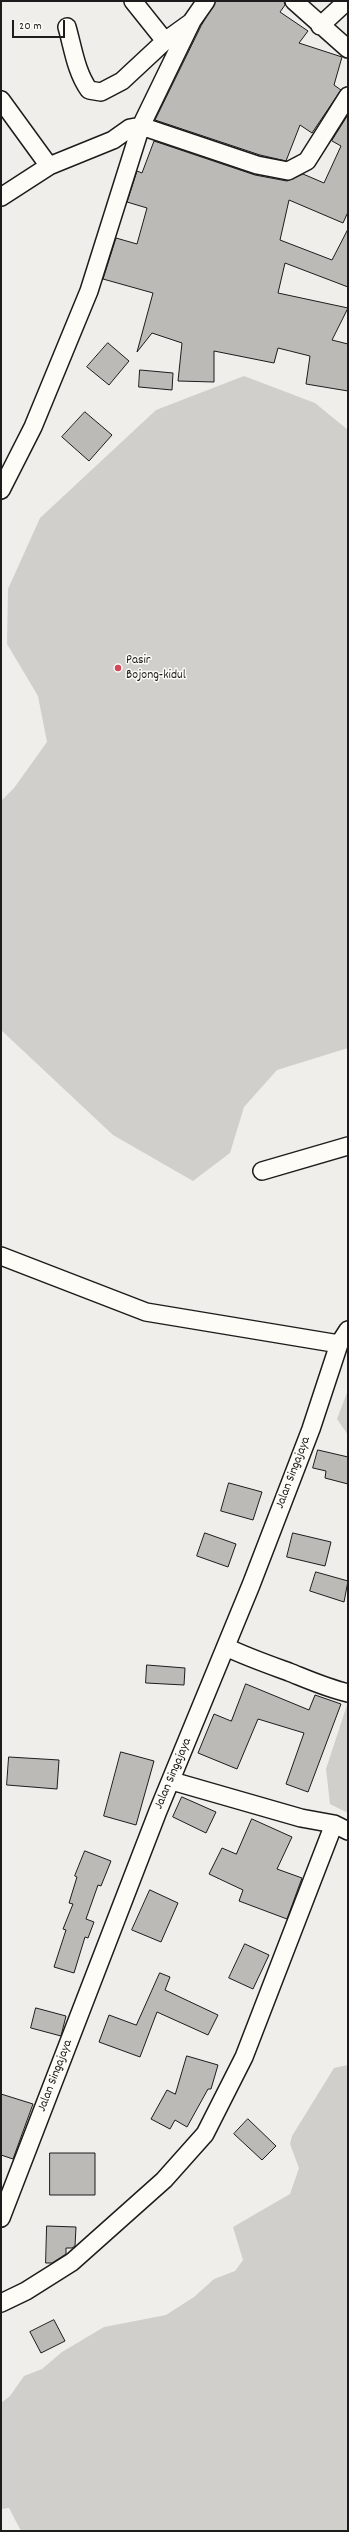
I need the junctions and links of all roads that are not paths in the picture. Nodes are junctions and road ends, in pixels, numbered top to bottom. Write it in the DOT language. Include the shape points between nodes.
graph roads {
  1 [pos="133,1"];
  2 [pos="206,1"];
  3 [pos="294,1"];
  4 [pos="347,1"];
  5 [pos="192,21"];
  6 [pos="320,26"];
  7 [pos="67,27"];
  8 [pos="165,41"];
  9 [pos="345,43"];
  10 [pos="348,96"];
  11 [pos="1,100"];
  12 [pos="141,126"];
  13 [pos="49,166"];
  14 [pos="1,197"];
  15 [pos="1,490"];
  16 [pos="348,1146"];
  17 [pos="262,1171"];
  18 [pos="1,1256"];
  19 [pos="348,1330"];
  20 [pos="339,1344"];
  21 [pos="226,1647"];
  22 [pos="348,1694"];
  23 [pos="172,1781"];
  24 [pos="341,1828"];
  25 [pos="1,2218"];
  26 [pos="1,2303"];
  1 -- 8 [label="street"];
  2 -- 5 [label="street"];
  3 -- 6 [label="street"];
  4 -- 6 [label="street"];
  5 -- 8 [label="street"];
  5 -- 12 [label="street"];
  6 -- 9 [label="street"];
  7 -- 8 [label="street" via="79,72 85,85 92,91 108,90 122,81"];
  10 -- 12 [label="street" via="307,161 288,171 257,165"];
  11 -- 13 [label="street"];
  12 -- 13 [label="street" via="130,128 113,140"];
  12 -- 15 [label="street" via="89,291 33,427"];
  13 -- 14 [label="street"];
  16 -- 17 [label="street"];
  18 -- 20 [label="street" via="146,1312"];
  19 -- 20 [label="street, Jalan Singajaya"];
  20 -- 21 [label="street, Jalan Singajaya" via="311,1428"];
  21 -- 22 [label="street" via="257,1662"];
  21 -- 23 [label="street, Jalan Singajaya"];
  23 -- 24 [label="street"];
  23 -- 25 [label="street, Jalan Singajaya"];
  24 -- 26 [label="street" via="244,2057 205,2134 164,2180 72,2262 26,2291"];
}
